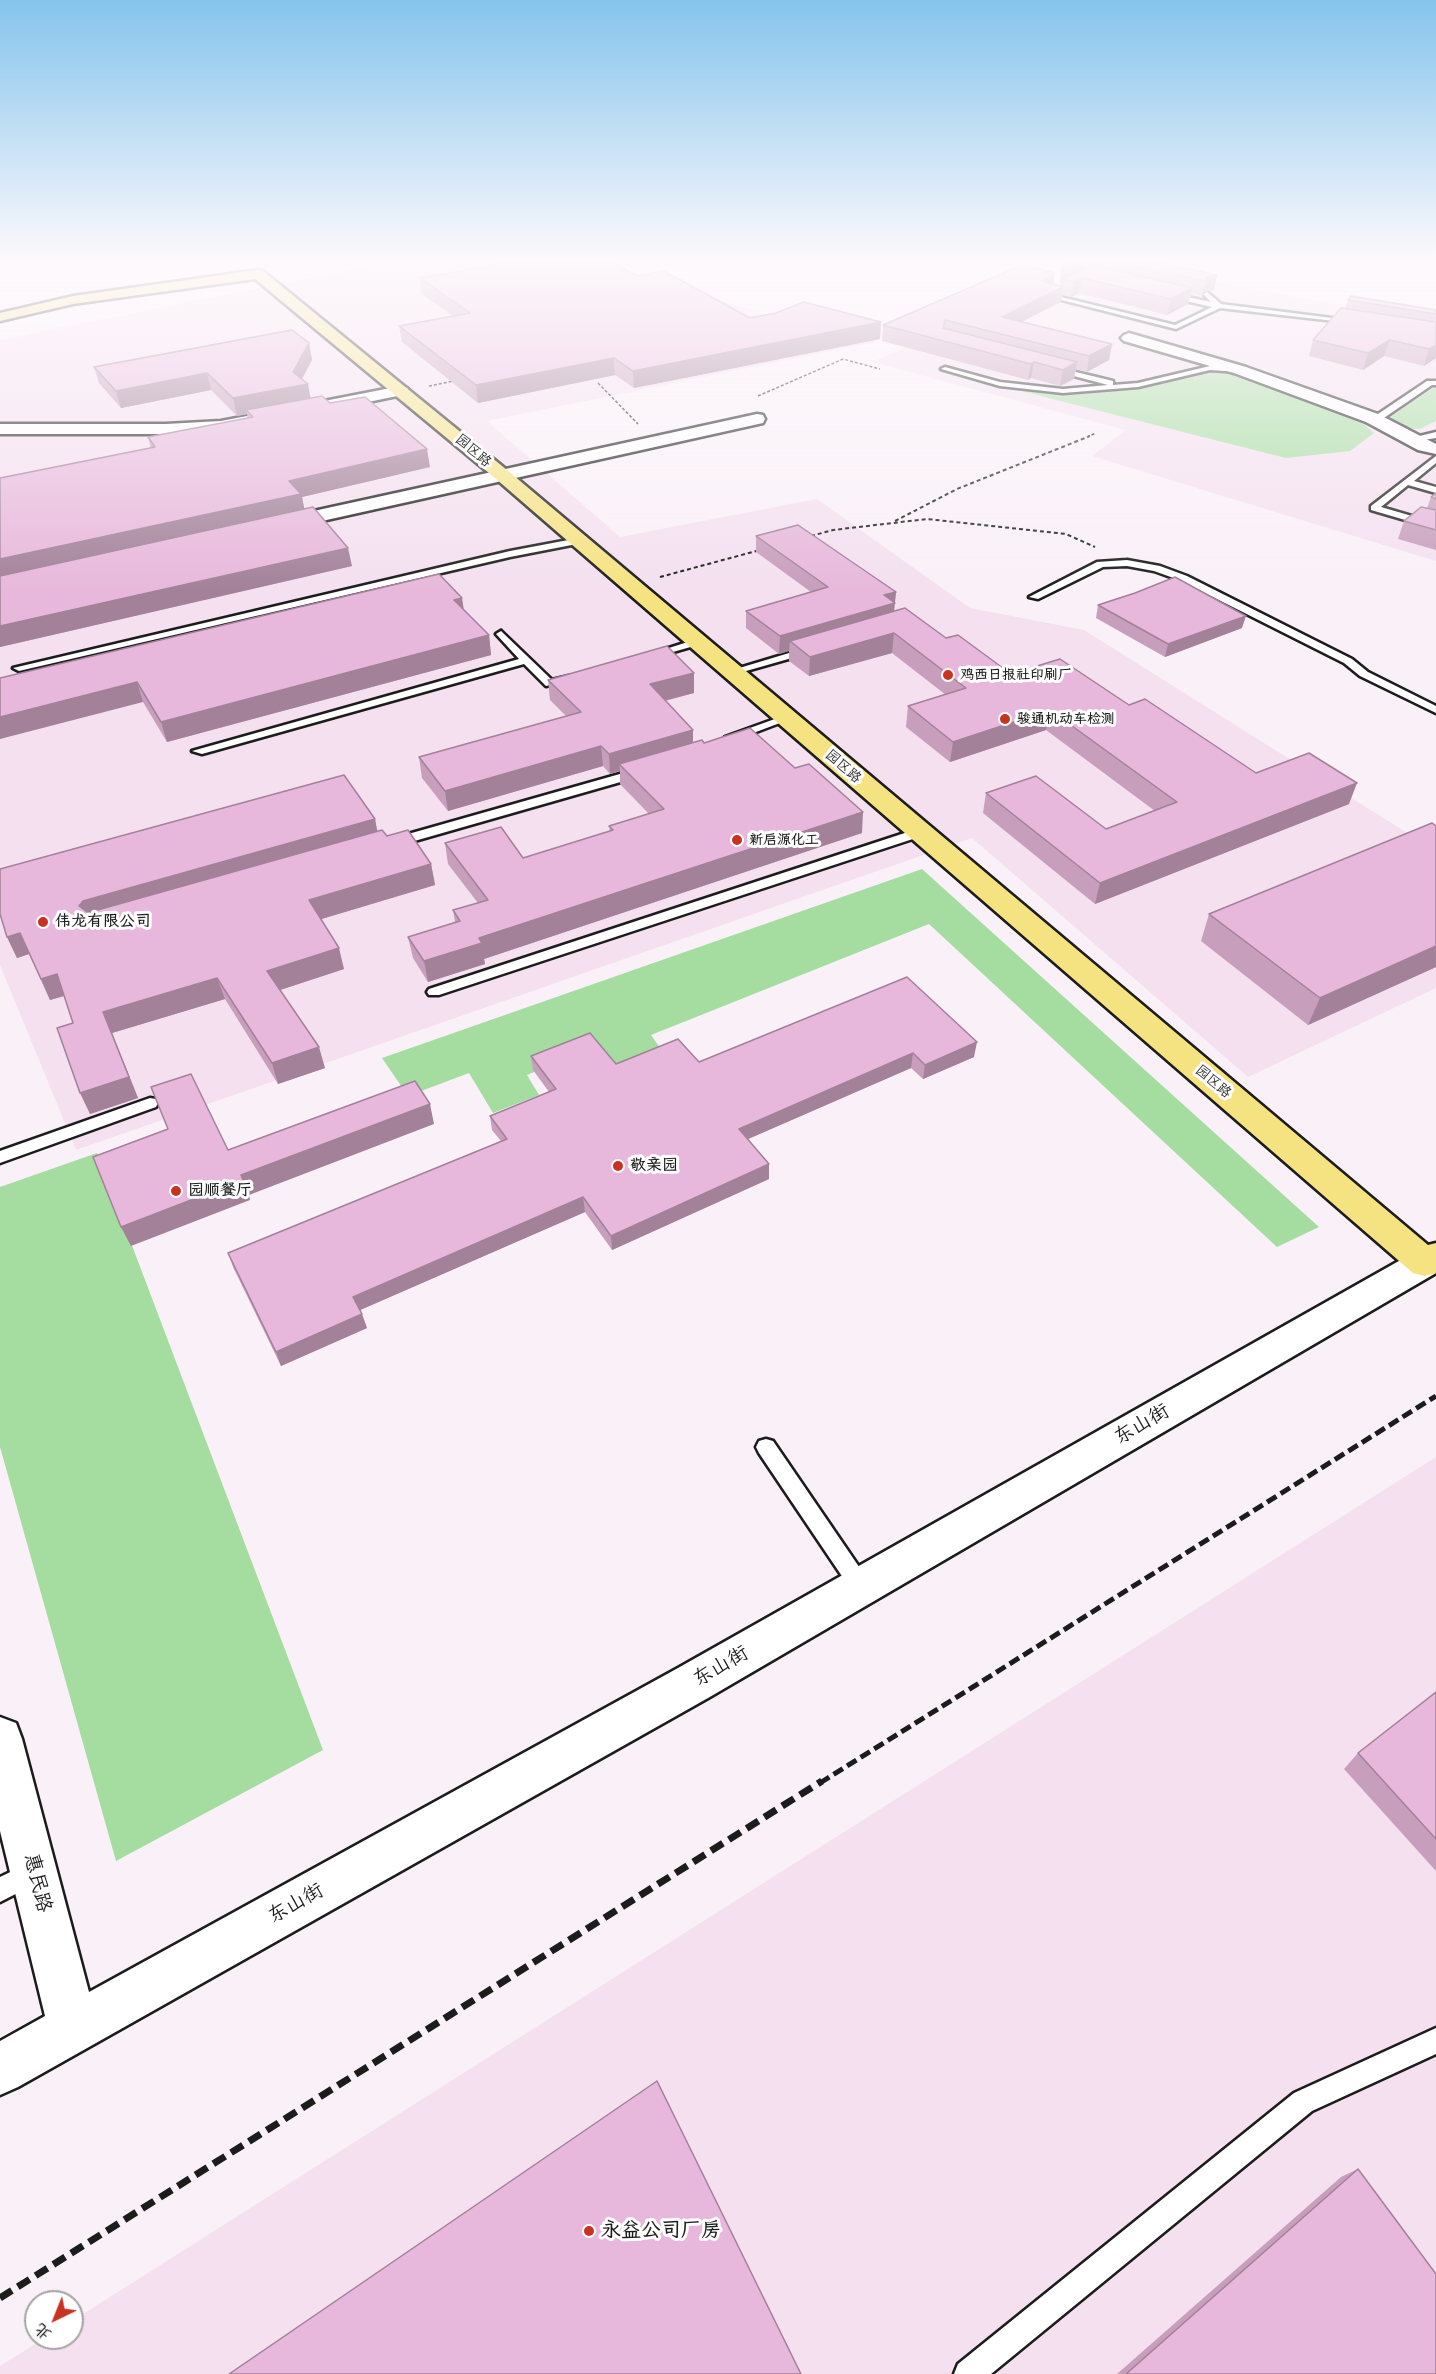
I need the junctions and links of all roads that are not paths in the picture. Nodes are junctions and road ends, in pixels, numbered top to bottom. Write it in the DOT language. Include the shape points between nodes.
graph roads {
  1 [pos="377,370"];
  2 [pos="948,370"];
  3 [pos="1060,370"];
  4 [pos="1201,370"];
  5 [pos="1237,370"];
  6 [pos="1240,370"];
  7 [pos="1436,382"];
  8 [pos="1122,386"];
  9 [pos="401,391"];
  10 [pos="302,410"];
  11 [pos="267,417"];
  12 [pos="757,420"];
  13 [pos="1375,420"];
  14 [pos="0,429"];
  15 [pos="1436,435"];
  16 [pos="1411,439"];
  17 [pos="1436,449"];
  18 [pos="1436,459"];
  19 [pos="501,474"];
  20 [pos="1407,482"];
  21 [pos="1436,490"];
  22 [pos="1436,526"];
  23 [pos="264,528"];
  24 [pos="579,541"];
  25 [pos="1034,597"];
  26 [pos="501,634"];
  27 [pos="697,642"];
  28 [pos="822,646"];
  29 [pos="526,660"];
  30 [pos="636,660"];
  31 [pos="19,668"];
  32 [pos="732,672"];
  33 [pos="582,675"];
  34 [pos="1436,710"];
  35 [pos="787,718"];
  36 [pos="723,744"];
  37 [pos="198,751"];
  38 [pos="657,767"];
  39 [pos="920,832"];
  40 [pos="383,845"];
  41 [pos="434,992"];
  42 [pos="150,1103"];
  43 [pos="0,1157"];
  44 [pos="1430,1259"];
  45 [pos="766,1447"];
  46 [pos="861,1587"];
  47 [pos="0,1739"];
  48 [pos="17,1881"];
  49 [pos="73,2028"];
  50 [pos="1436,2041"];
  51 [pos="0,2069"];
  52 [pos="968,2374"];
  1 -- 9 [label="highway, 园区路"];
  2 -- 8 [label="lane" via="1042,390"];
  3 -- 8 [label="lane"];
  4 -- 8 [label="lane"];
  5 -- 6 [label="lane"];
  6 -- 13 [label="street"];
  7 -- 13 [label="lane"];
  9 -- 10 [label="street"];
  9 -- 19 [label="highway, 园区路"];
  11 -- 14 [label="street" via="221,426 166,429"];
  12 -- 19 [label="street"];
  13 -- 16 [label="street"];
  15 -- 16 [label="lane"];
  16 -- 17 [label="street"];
  18 -- 20 [label="lane"];
  19 -- 23 [label="street"];
  19 -- 24 [label="highway, 园区路"];
  20 -- 21 [label="lane"];
  20 -- 22 [label="lane" via="1374,508"];
  24 -- 27 [label="highway, 园区路"];
  24 -- 31 [label="lane"];
  25 -- 34 [label="lane" via="1101,564 1156,568 1348,661 1364,674"];
  26 -- 29 [label="lane"];
  27 -- 30 [label="lane"];
  27 -- 32 [label="highway, 园区路"];
  28 -- 32 [label="lane"];
  29 -- 33 [label="lane" via="550,684"];
  29 -- 37 [label="lane"];
  32 -- 35 [label="highway, 园区路"];
  35 -- 36 [label="lane" via="731,736"];
  35 -- 39 [label="highway, 园区路"];
  38 -- 40 [label="lane"];
  39 -- 41 [label="lane"];
  39 -- 44 [label="highway, 园区路"];
  42 -- 43 [label="lane"];
  44 -- 46 [label="street, 东山街"];
  45 -- 46 [label="lane"];
  46 -- 49 [label="street, 东山街"];
  47 -- 48 [label="street, 惠民路"];
  48 -- 49 [label="street, 惠民路"];
  49 -- 51 [label="street, 东山街"];
  50 -- 52 [label="lane" via="1303,2102"];
}
